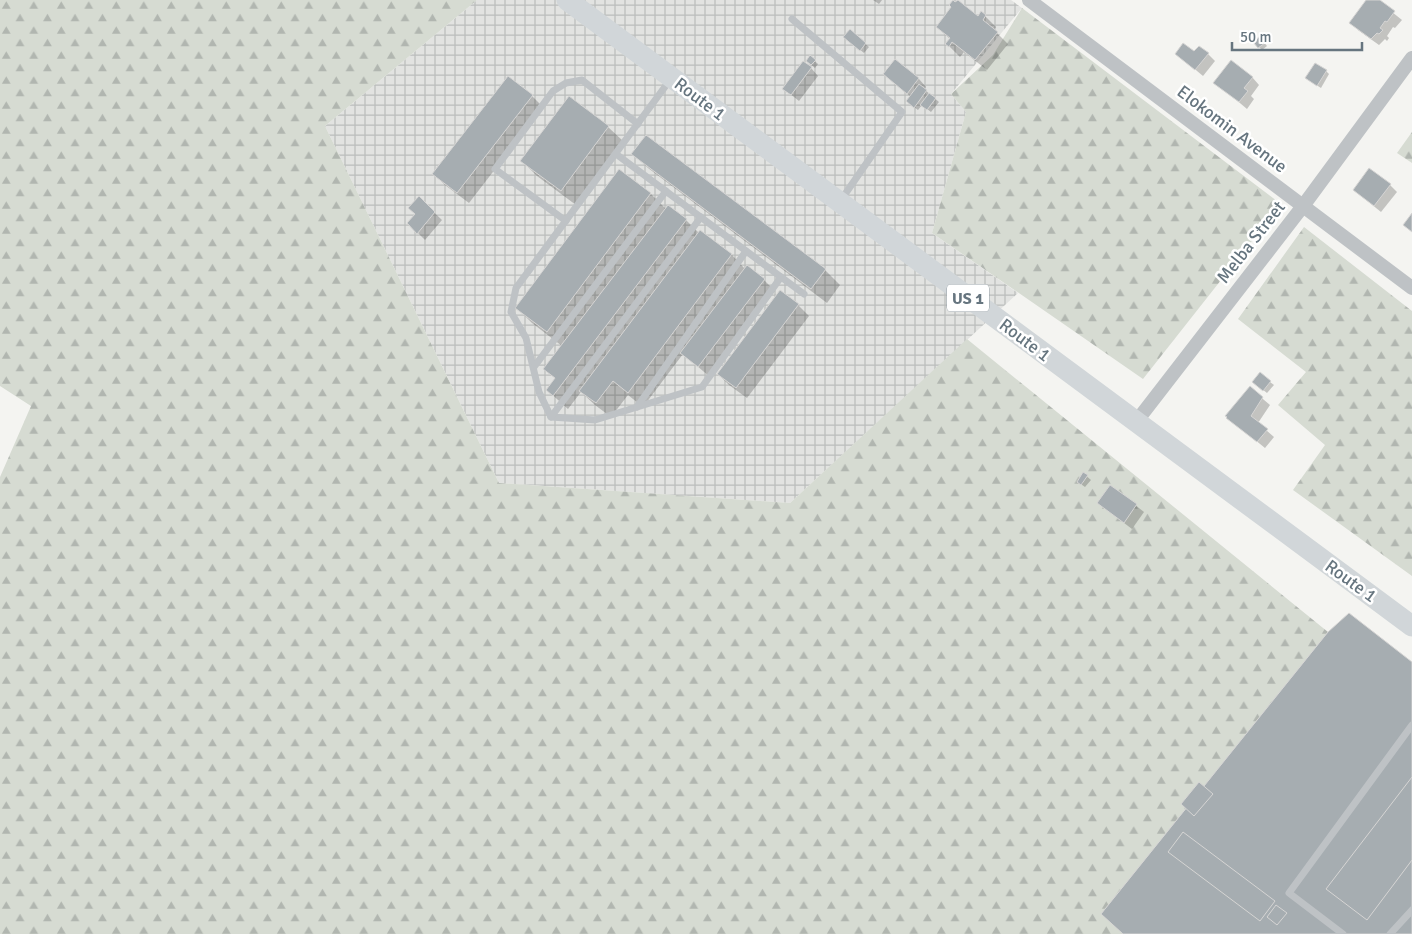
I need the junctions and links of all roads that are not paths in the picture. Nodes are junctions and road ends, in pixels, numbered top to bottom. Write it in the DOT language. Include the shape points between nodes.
graph roads {
  1 [pos="567,0"];
  2 [pos="1029,0"];
  3 [pos="792,19"];
  4 [pos="1412,58"];
  5 [pos="672,78"];
  6 [pos="638,124"];
  7 [pos="616,154"];
  8 [pos="666,191"];
  9 [pos="839,202"];
  10 [pos="1302,206"];
  11 [pos="701,217"];
  12 [pos="566,221"];
  13 [pos="746,251"];
  14 [pos="781,277"];
  15 [pos="1412,288"];
  16 [pos="804,294"];
  17 [pos="534,367"];
  18 [pos="636,407"];
  19 [pos="551,417"];
  20 [pos="1136,422"];
  21 [pos="1412,626"];
  22 [pos="1412,725"];
  23 [pos="1412,910"];
  24 [pos="1343,934"];
  25 [pos="1390,934"];
  1 -- 5 [label="main road, Route 1 / US 1"];
  2 -- 10 [label="street, Elokomin Avenue"];
  3 -- 9 [label="lane" via="902,112"];
  4 -- 10 [label="street, Melba Street"];
  5 -- 6 [label="lane"];
  5 -- 9 [label="main road, Route 1 / US 1"];
  6 -- 7 [label="lane"];
  6 -- 12 [label="lane" via="582,80 566,83 553,91 495,169"];
  7 -- 8 [label="lane"];
  7 -- 12 [label="lane"];
  8 -- 11 [label="lane"];
  8 -- 17 [label="lane"];
  9 -- 20 [label="main road, Route 1 / US 1"];
  10 -- 15 [label="street, Elokomin Avenue"];
  10 -- 20 [label="street, Melba Street"];
  11 -- 13 [label="lane"];
  11 -- 19 [label="lane"];
  12 -- 17 [label="lane" via="516,288 511,312 526,338"];
  13 -- 14 [label="lane"];
  13 -- 18 [label="lane"];
  14 -- 16 [label="lane"];
  14 -- 18 [label="lane" via="702,387"];
  17 -- 19 [label="lane" via="539,392"];
  18 -- 19 [label="lane" via="595,420"];
  20 -- 21 [label="main road, Route 1 / US 1"];
  22 -- 24 [label="lane" via="1289,893"];
  23 -- 25 [label="lane"];
}
